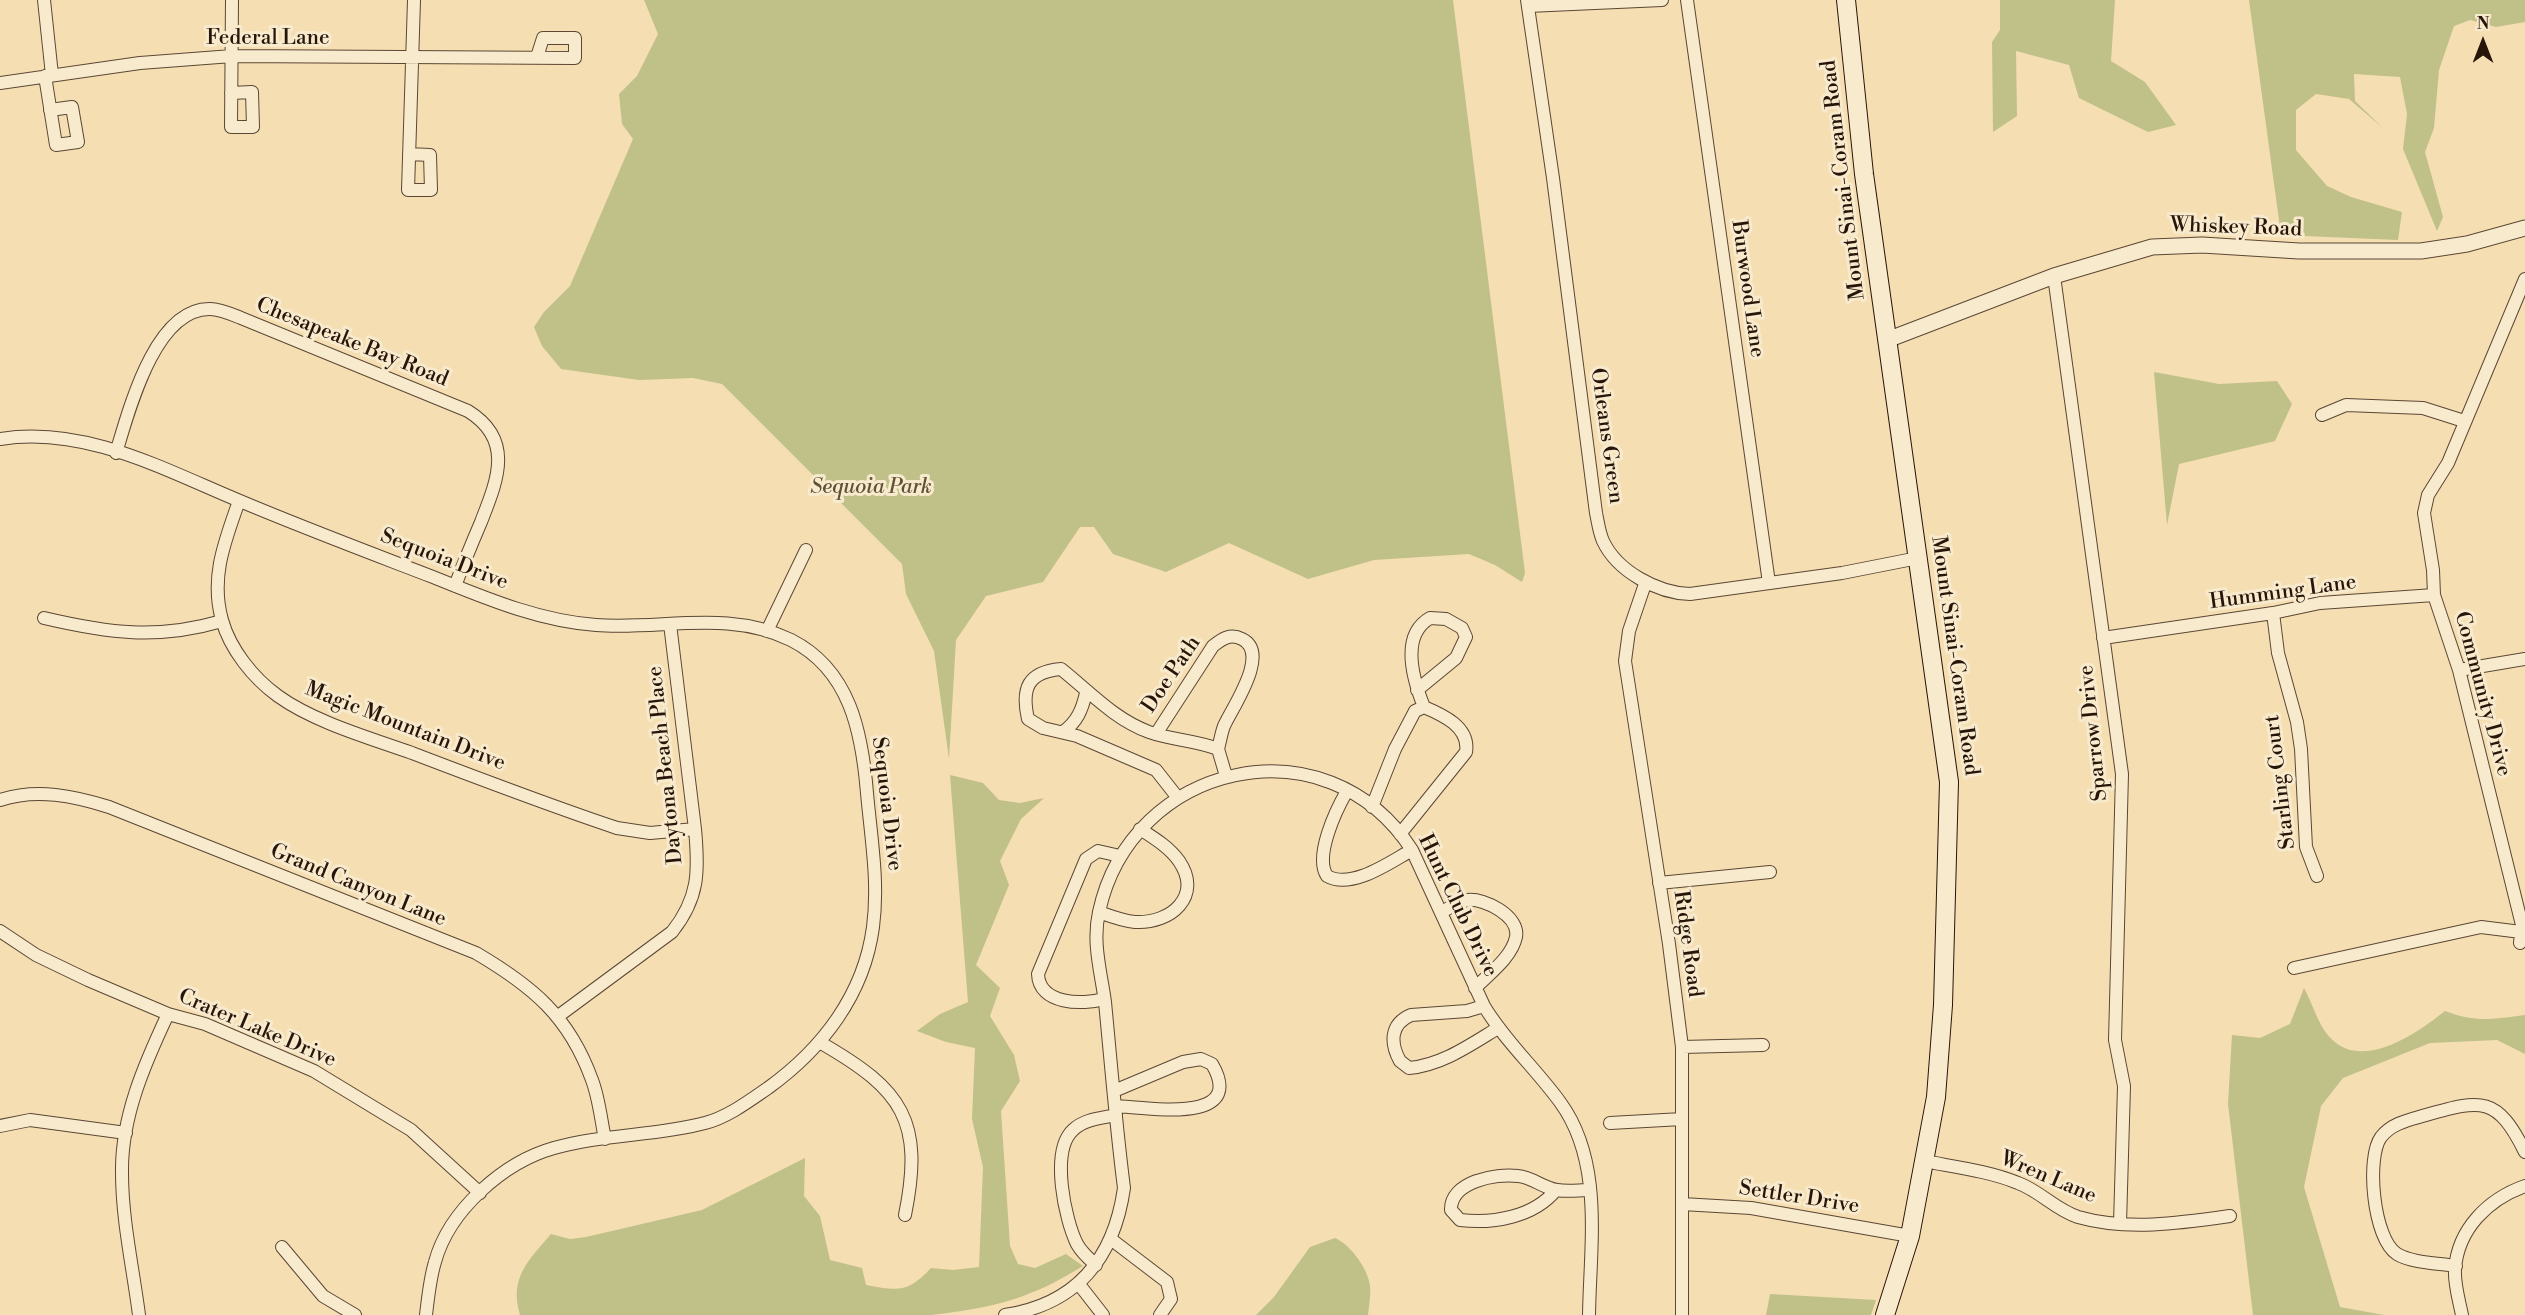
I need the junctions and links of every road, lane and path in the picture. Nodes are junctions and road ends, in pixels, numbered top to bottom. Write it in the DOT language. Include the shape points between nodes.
graph roads {
  1 [pos="44,0"];
  2 [pos="232,0"];
  3 [pos="414,0"];
  4 [pos="1662,0"];
  5 [pos="1687,0"];
  6 [pos="1846,0"];
  7 [pos="1528,3"];
  8 [pos="232,56"];
  9 [pos="412,57"];
  10 [pos="537,57"];
  11 [pos="48,76"];
  12 [pos="0,83"];
  13 [pos="231,93"];
  14 [pos="50,110"];
  15 [pos="409,154"];
  16 [pos="2525,228"];
  17 [pos="2054,276"];
  18 [pos="2525,279"];
  19 [pos="1887,339"];
  20 [pos="2322,415"];
  21 [pos="2464,421"];
  22 [pos="0,439"];
  23 [pos="116,453"];
  24 [pos="239,501"];
  25 [pos="806,550"];
  26 [pos="1918,558"];
  27 [pos="1769,583"];
  28 [pos="1645,584"];
  29 [pos="455,586"];
  30 [pos="2434,596"];
  31 [pos="2273,613"];
  32 [pos="44,618"];
  33 [pos="222,621"];
  34 [pos="670,624"];
  35 [pos="767,630"];
  36 [pos="2103,638"];
  37 [pos="2525,659"];
  38 [pos="2459,670"];
  39 [pos="1417,690"];
  40 [pos="1086,693"];
  41 [pos="1424,707"];
  42 [pos="1062,732"];
  43 [pos="1156,734"];
  44 [pos="1218,749"];
  45 [pos="1226,776"];
  46 [pos="1347,791"];
  47 [pos="1178,798"];
  48 [pos="0,800"];
  49 [pos="1372,807"];
  50 [pos="1140,829"];
  51 [pos="695,830"];
  52 [pos="1400,834"];
  53 [pos="1412,850"];
  54 [pos="1120,856"];
  55 [pos="1770,872"];
  56 [pos="2317,876"];
  57 [pos="1659,883"];
  58 [pos="1099,912"];
  59 [pos="1442,912"];
  60 [pos="0,931"];
  61 [pos="2294,968"];
  62 [pos="1474,988"];
  63 [pos="1104,999"];
  64 [pos="1484,1006"];
  65 [pos="168,1014"];
  66 [pos="557,1017"];
  67 [pos="1498,1028"];
  68 [pos="821,1043"];
  69 [pos="1763,1045"];
  70 [pos="1682,1047"];
  71 [pos="1114,1091"];
  72 [pos="1116,1110"];
  73 [pos="1682,1119"];
  74 [pos="1610,1123"];
  75 [pos="0,1126"];
  76 [pos="126,1133"];
  77 [pos="605,1139"];
  78 [pos="2525,1152"];
  79 [pos="1924,1161"];
  80 [pos="2525,1186"];
  81 [pos="1556,1190"];
  82 [pos="1590,1190"];
  83 [pos="480,1194"];
  84 [pos="1682,1204"];
  85 [pos="905,1215"];
  86 [pos="2230,1216"];
  87 [pos="2120,1224"];
  88 [pos="1910,1236"];
  89 [pos="1112,1240"];
  90 [pos="282,1247"];
  91 [pos="1096,1265"];
  92 [pos="2456,1266"];
  93 [pos="1078,1283"];
  94 [pos="139,1315"];
  95 [pos="354,1315"];
  96 [pos="426,1315"];
  97 [pos="1005,1315"];
  98 [pos="1103,1315"];
  99 [pos="1160,1315"];
  100 [pos="1589,1315"];
  101 [pos="1682,1315"];
  102 [pos="1885,1315"];
  103 [pos="2462,1315"];
  1 -- 11 [label="street"];
  2 -- 8 [label="street"];
  3 -- 9 [label="street"];
  4 -- 7 [label="street"];
  5 -- 27 [label="street, Burwood Lane"];
  6 -- 19 [label="main road, Mount Sinai-Coram Road" via="1864,174"];
  7 -- 28 [label="street, Orleans Green" via="1596,513 1602,539 1612,556"];
  8 -- 9 [label="street, Federal Lane"];
  8 -- 11 [label="street, Federal Lane"];
  8 -- 13 [label="street"];
  9 -- 10 [label="street, Federal Lane"];
  9 -- 15 [label="street"];
  11 -- 12 [label="street, Federal Lane"];
  11 -- 14 [label="street"];
  16 -- 17 [label="street, Whiskey Road" via="2467,244 2421,251 2160,246"];
  17 -- 19 [label="street, Whiskey Road"];
  17 -- 36 [label="street, Sparrow Drive"];
  18 -- 21 [label="street"];
  19 -- 26 [label="main road, Mount Sinai-Coram Road"];
  20 -- 21 [label="street" via="2346,405 2423,408"];
  21 -- 30 [label="street" via="2448,463 2428,495 2424,513"];
  22 -- 23 [label="street, Sequoia Drive" via="43,436 84,441"];
  23 -- 24 [label="street, Sequoia Drive" via="186,476"];
  23 -- 29 [label="street, Chesapeake Bay Road" via="129,410 164,333 174,322 199,310 218,310 241,318 468,411 489,430 498,451 498,474"];
  24 -- 29 [label="street, Sequoia Drive"];
  24 -- 33 [label="street, Magic Mountain Drive" via="217,568"];
  25 -- 35 [label="street"];
  26 -- 27 [label="street, Orleans Green"];
  26 -- 79 [label="main road, Mount Sinai-Coram Road" via="1949,782 1943,1005 1936,1097"];
  27 -- 28 [label="street, Orleans Green" via="1690,594 1672,594"];
  28 -- 57 [label="street, Ridge Road" via="1629,631 1625,661"];
  29 -- 34 [label="street, Sequoia Drive" via="532,614 570,622 600,626"];
  30 -- 31 [label="street, Humming Lane" via="2320,603"];
  30 -- 38 [label="street, Community Drive"];
  31 -- 36 [label="street, Humming Lane"];
  31 -- 56 [label="street, Starling Court" via="2278,653 2301,749 2306,847"];
  32 -- 33 [label="street" via="90,629 154,634"];
  33 -- 51 [label="street, Magic Mountain Drive" via="244,662 295,707 617,828 650,832"];
  34 -- 35 [label="street, Sequoia Drive" via="728,621"];
  34 -- 51 [label="street, Daytona Beach Place"];
  35 -- 68 [label="street, Sequoia Drive" via="813,654 831,670 854,719 864,759 877,886 873,931 864,967"];
  36 -- 87 [label="street, Sparrow Drive" via="2122,774 2115,1040 2124,1086"];
  37 -- 38 [label="street"];
  38 -- 61 [label="street, Community Drive" via="2522,925 2520,938 2481,927"];
  39 -- 39 [label="street" via="1456,658 1466,638 1462,628 1446,619 1430,618 1417,633 1412,675"];
  39 -- 41 [label="street"];
  40 -- 42 [label="street" via="1080,714"];
  40 -- 42 [label="street" via="1061,669 1039,673 1030,682 1024,698 1028,719 1043,728"];
  40 -- 43 [label="street" via="1105,708"];
  41 -- 49 [label="street" via="1415,711 1408,722"];
  41 -- 52 [label="street" via="1455,724 1467,752"];
  42 -- 47 [label="street" via="1156,770"];
  43 -- 44 [label="street"];
  43 -- 44 [label="street, Doe Path" via="1213,646 1226,636 1237,637 1250,646 1253,664 1223,728"];
  44 -- 45 [label="street"];
  45 -- 46 [label="street, Hunt Club Drive" via="1271,770 1300,773"];
  45 -- 47 [label="street, Hunt Club Drive"];
  46 -- 49 [label="street, Hunt Club Drive"];
  46 -- 53 [label="street" via="1338,806 1324,852 1327,876 1356,878"];
  47 -- 50 [label="street, Hunt Club Drive"];
  48 -- 66 [label="street, Grand Canyon Lane" via="35,795 77,797 157,826 476,953 517,977"];
  49 -- 52 [label="street, Hunt Club Drive"];
  50 -- 54 [label="street, Hunt Club Drive"];
  50 -- 58 [label="street" via="1162,843 1180,862 1188,882 1187,897 1170,915 1146,922"];
  51 -- 66 [label="street, Daytona Beach Place" via="696,883 687,914 672,932"];
  52 -- 53 [label="street, Hunt Club Drive"];
  53 -- 59 [label="street, Hunt Club Drive"];
  54 -- 58 [label="street, Hunt Club Drive"];
  54 -- 63 [label="street" via="1098,851 1086,859 1038,974 1042,988 1055,997 1086,1004"];
  55 -- 57 [label="street"];
  57 -- 70 [label="street, Ridge Road"];
  58 -- 63 [label="street, Hunt Club Drive" via="1095,942"];
  59 -- 62 [label="street, Hunt Club Drive"];
  59 -- 62 [label="street" via="1458,903 1476,900 1493,906 1514,925 1516,933 1504,958"];
  60 -- 65 [label="street, Crater Lake Drive" via="36,955"];
  62 -- 64 [label="street, Hunt Club Drive"];
  63 -- 71 [label="street, Hunt Club Drive"];
  64 -- 67 [label="street, Hunt Club Drive"];
  64 -- 67 [label="street" via="1402,1019 1393,1035 1400,1062 1413,1067 1450,1056"];
  65 -- 76 [label="street" via="147,1059"];
  65 -- 83 [label="street, Crater Lake Drive" via="205,1024 334,1082 411,1130"];
  66 -- 77 [label="street, Grand Canyon Lane" via="592,1080"];
  67 -- 82 [label="street, Hunt Club Drive" via="1561,1104 1584,1152"];
  68 -- 77 [label="street, Sequoia Drive" via="749,1102 710,1122"];
  68 -- 85 [label="street" via="872,1077 899,1106 913,1150"];
  69 -- 70 [label="street"];
  70 -- 73 [label="street, Ridge Road"];
  71 -- 72 [label="street, Hunt Club Drive"];
  71 -- 72 [label="street" via="1195,1059 1212,1064 1218,1084 1216,1097 1207,1107"];
  72 -- 89 [label="street, Hunt Club Drive" via="1124,1188"];
  72 -- 91 [label="street" via="1074,1129 1061,1158 1062,1189 1073,1235 1084,1255"];
  73 -- 74 [label="street"];
  73 -- 84 [label="street, Ridge Road"];
  75 -- 76 [label="street" via="30,1120"];
  76 -- 94 [label="street" via="123,1200"];
  77 -- 83 [label="street, Sequoia Drive" via="556,1147 529,1157"];
  78 -- 92 [label="street" via="2502,1116 2477,1104 2409,1120 2394,1126 2380,1139 2374,1188 2376,1218 2384,1238 2398,1255"];
  79 -- 87 [label="street, Wren Lane" via="1992,1174 2020,1183 2078,1217"];
  79 -- 88 [label="main road, Mount Sinai-Coram Road"];
  80 -- 92 [label="street" via="2484,1209 2457,1252"];
  81 -- 81 [label="street" via="1531,1179 1505,1176 1459,1190 1452,1199 1451,1210 1460,1220 1501,1219 1547,1201"];
  81 -- 82 [label="street"];
  82 -- 100 [label="street, Hunt Club Drive"];
  83 -- 96 [label="street, Sequoia Drive" via="460,1213 445,1238 435,1262"];
  84 -- 88 [label="street, Settler Drive" via="1751,1208"];
  84 -- 101 [label="street, Ridge Road"];
  86 -- 87 [label="street, Wren Lane" via="2176,1224"];
  88 -- 102 [label="main road, Mount Sinai-Coram Road"];
  89 -- 91 [label="street, Hunt Club Drive"];
  89 -- 99 [label="street" via="1167,1282 1171,1299"];
  90 -- 95 [label="street" via="323,1296"];
  91 -- 93 [label="street, Hunt Club Drive"];
  92 -- 103 [label="street"];
  93 -- 97 [label="street, Hunt Club Drive" via="1033,1310"];
  93 -- 98 [label="street"];
}
